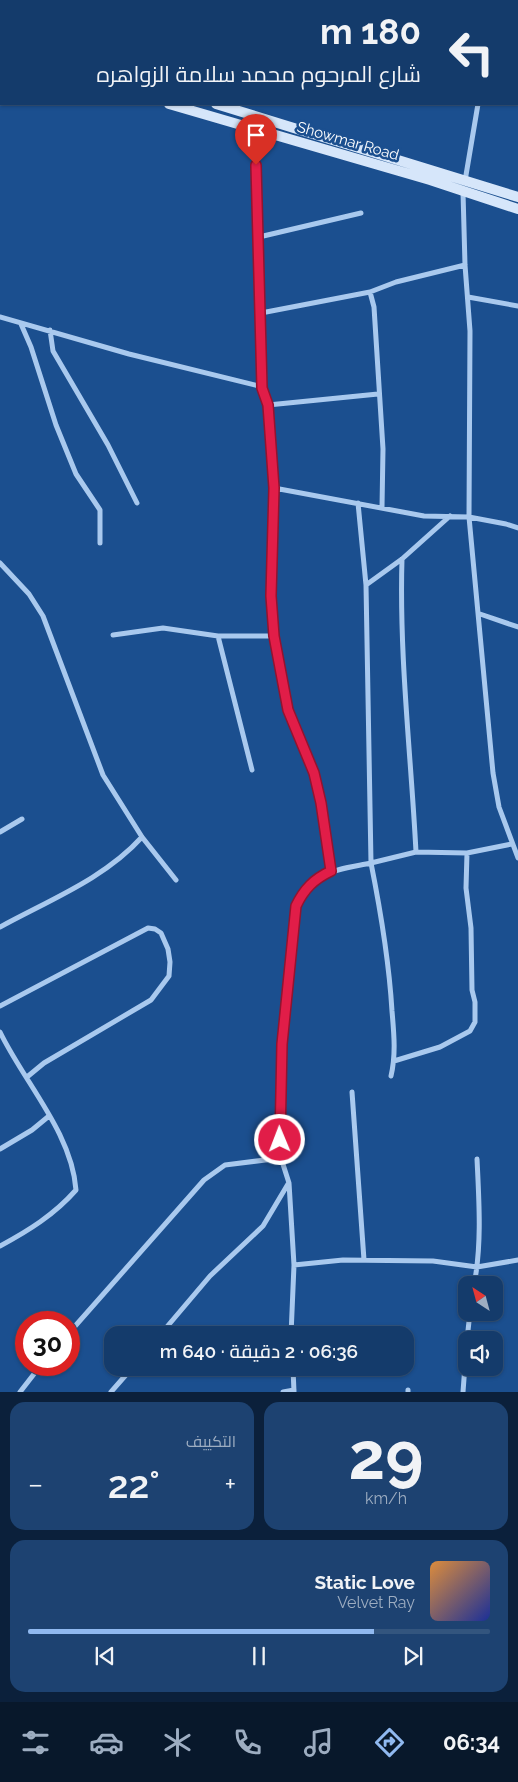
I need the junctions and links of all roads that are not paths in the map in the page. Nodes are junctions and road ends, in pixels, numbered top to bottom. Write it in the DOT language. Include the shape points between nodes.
graph roads {
  1 [pos="172,105"];
  2 [pos="478,105"];
  3 [pos="235,106"];
  4 [pos="256,117"];
  5 [pos="254,129"];
  6 [pos="464,186"];
  7 [pos="518,197"];
  8 [pos="518,209"];
  9 [pos="361,214"];
  10 [pos="259,236"];
  11 [pos="465,265"];
  12 [pos="370,292"];
  13 [pos="468,298"];
  14 [pos="518,306"];
  15 [pos="261,312"];
  16 [pos="0,316"];
  17 [pos="21,324"];
  18 [pos="50,330"];
  19 [pos="262,388"];
  20 [pos="378,394"];
  21 [pos="268,405"];
  22 [pos="274,488"];
  23 [pos="136,503"];
  24 [pos="358,503"];
  25 [pos="382,507"];
  26 [pos="450,516"];
  27 [pos="469,517"];
  28 [pos="518,528"];
  29 [pos="100,544"];
  30 [pos="402,559"];
  31 [pos="0,563"];
  32 [pos="366,586"];
  33 [pos="480,614"];
  34 [pos="518,627"];
  35 [pos="113,635"];
  36 [pos="218,636"];
  37 [pos="274,636"];
  38 [pos="252,770"];
  39 [pos="22,819"];
  40 [pos="0,832"];
  41 [pos="142,837"];
  42 [pos="512,844"];
  43 [pos="416,852"];
  44 [pos="467,853"];
  45 [pos="518,858"];
  46 [pos="371,863"];
  47 [pos="331,871"];
  48 [pos="176,880"];
  49 [pos="0,927"];
  50 [pos="0,1006"];
  51 [pos="1,1034"];
  52 [pos="394,1061"];
  53 [pos="391,1076"];
  54 [pos="27,1077"];
  55 [pos="352,1092"];
  56 [pos="49,1116"];
  57 [pos="0,1149"];
  58 [pos="281,1158"];
  59 [pos="477,1159"];
  60 [pos="289,1183"];
  61 [pos="0,1246"];
  62 [pos="364,1260"];
  63 [pos="518,1260"];
  64 [pos="294,1265"];
  65 [pos="477,1268"];
  66 [pos="476,1276"];
  67 [pos="80,1321"];
  68 [pos="168,1326"];
  69 [pos="292,1326"];
  70 [pos="32,1376"];
  71 [pos="125,1376"];
  72 [pos="293,1376"];
  73 [pos="464,1376"];
  74 [pos="294,1391"];
  75 [pos="20,1392"];
  76 [pos="111,1392"];
  77 [pos="283,1392"];
  78 [pos="463,1392"];
  1 -- 5 [label="main road, Showmar Road"];
  2 -- 6 [label="street"];
  3 -- 4 [label="main road, Showmar Road"];
  4 -- 5 [label="street"];
  4 -- 6 [label="main road, Showmar Road" via="383,153"];
  5 -- 6 [label="main road, Showmar Road"];
  5 -- 10 [label="street"];
  6 -- 7 [label="main road, Showmar Road"];
  6 -- 8 [label="main road, Showmar Road"];
  6 -- 11 [label="street"];
  9 -- 10 [label="street"];
  10 -- 15 [label="street"];
  11 -- 12 [label="street" via="396,282"];
  11 -- 13 [label="street"];
  12 -- 15 [label="street"];
  12 -- 20 [label="street" via="374,307"];
  13 -- 14 [label="street"];
  13 -- 27 [label="street"];
  15 -- 19 [label="street"];
  16 -- 17 [label="street"];
  17 -- 18 [label="street"];
  17 -- 29 [label="street" via="76,474 100,510"];
  18 -- 19 [label="street"];
  18 -- 23 [label="street" via="53,351 108,445"];
  19 -- 21 [label="street"];
  20 -- 21 [label="street"];
  20 -- 25 [label="street" via="384,448"];
  21 -- 22 [label="street"];
  22 -- 24 [label="street"];
  22 -- 37 [label="street" via="271,596"];
  24 -- 25 [label="street"];
  24 -- 32 [label="street"];
  25 -- 26 [label="street" via="424,516"];
  26 -- 27 [label="street"];
  26 -- 30 [label="street"];
  27 -- 28 [label="street"];
  27 -- 33 [label="street"];
  30 -- 32 [label="street"];
  30 -- 43 [label="street" via="400,585"];
  31 -- 41 [label="street" via="29,594 43,616 103,775"];
  32 -- 46 [label="street"];
  33 -- 34 [label="street"];
  33 -- 42 [label="street" via="493,773 499,808"];
  35 -- 36 [label="street" via="163,628"];
  36 -- 37 [label="street"];
  36 -- 38 [label="street"];
  37 -- 47 [label="street" via="288,710 314,773"];
  39 -- 40 [label="street"];
  41 -- 48 [label="street"];
  41 -- 49 [label="street" via="125,855 91,878"];
  42 -- 44 [label="street"];
  42 -- 45 [label="street"];
  43 -- 44 [label="street"];
  43 -- 46 [label="street"];
  44 -- 52 [label="street" via="466,888 475,1022 470,1032 440,1047"];
  46 -- 47 [label="street"];
  46 -- 52 [label="street" via="384,929"];
  47 -- 58 [label="street" via="315,879 296,906 282,1044"];
  50 -- 54 [label="street" via="148,928 161,933 168,949 168,976 152,1000 51,1059"];
  51 -- 54 [label="street"];
  52 -- 53 [label="street"];
  54 -- 56 [label="street"];
  55 -- 62 [label="street"];
  56 -- 57 [label="street"];
  56 -- 61 [label="street" via="74,1172 76,1190 38,1224"];
  58 -- 60 [label="street"];
  58 -- 67 [label="street" via="225,1165 204,1180"];
  59 -- 65 [label="street"];
  60 -- 64 [label="street"];
  60 -- 68 [label="street" via="263,1226 210,1276"];
  62 -- 64 [label="street"];
  62 -- 65 [label="street" via="433,1261"];
  63 -- 65 [label="street"];
  64 -- 69 [label="street"];
  65 -- 66 [label="street"];
  70 -- 75 [label="street"];
  71 -- 76 [label="street"];
  72 -- 74 [label="street"];
  73 -- 78 [label="street"];
  74 -- 77 [label="street"];
}
